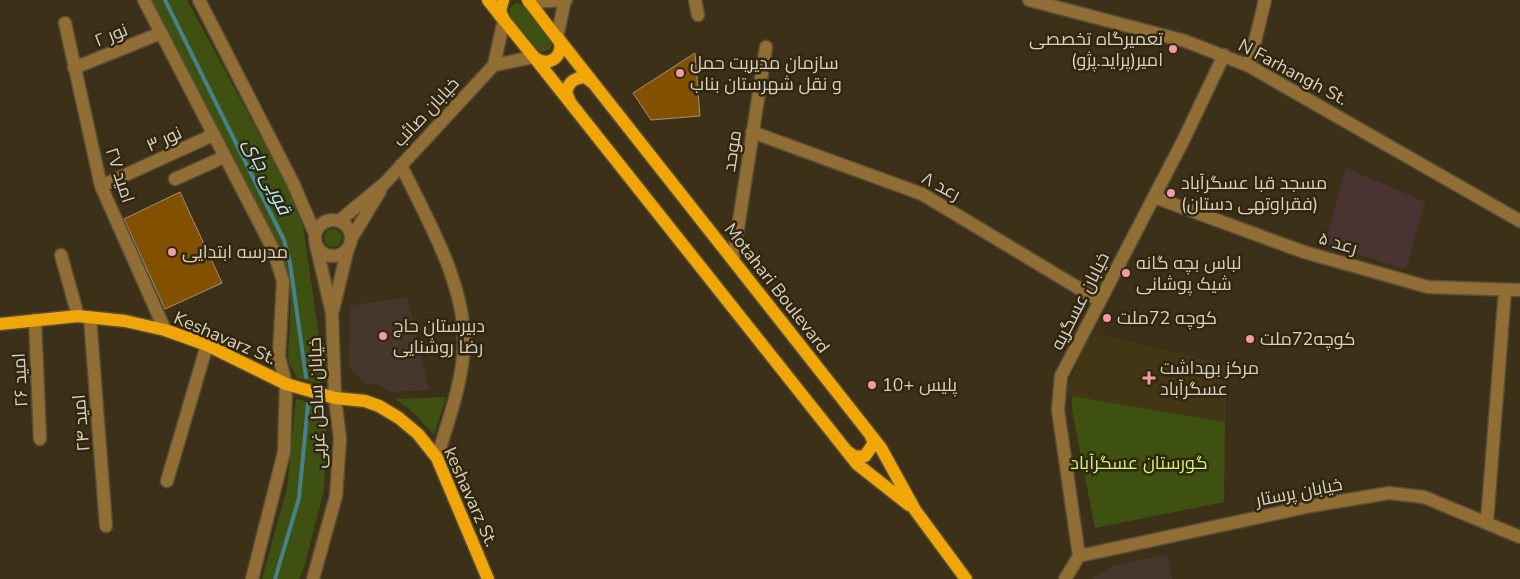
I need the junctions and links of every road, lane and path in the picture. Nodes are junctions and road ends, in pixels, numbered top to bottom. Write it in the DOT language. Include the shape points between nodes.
graph roads {
  1 [pos="144,0"];
  2 [pos="199,0"];
  3 [pos="488,0"];
  4 [pos="503,0"];
  5 [pos="529,0"];
  6 [pos="566,0"];
  7 [pos="695,0"];
  8 [pos="1029,0"];
  9 [pos="1265,0"];
  10 [pos="698,15"];
  11 [pos="504,20"];
  12 [pos="64,23"];
  13 [pos="162,33"];
  14 [pos="557,37"];
  15 [pos="766,47"];
  16 [pos="1224,55"];
  17 [pos="534,57"];
  18 [pos="494,64"];
  19 [pos="1248,66"];
  20 [pos="74,68"];
  21 [pos="593,83"];
  22 [pos="570,102"];
  23 [pos="752,132"];
  24 [pos="213,135"];
  25 [pos="224,157"];
  26 [pos="401,165"];
  27 [pos="175,180"];
  28 [pos="385,182"];
  29 [pos="101,186"];
  30 [pos="1154,196"];
  31 [pos="338,221"];
  32 [pos="1520,221"];
  33 [pos="316,240"];
  34 [pos="350,244"];
  35 [pos="60,255"];
  36 [pos="733,260"];
  37 [pos="1505,290"];
  38 [pos="1520,290"];
  39 [pos="1100,301"];
  40 [pos="332,313"];
  41 [pos="84,317"];
  42 [pos="35,320"];
  43 [pos="0,324"];
  44 [pos="165,330"];
  45 [pos="207,345"];
  46 [pos="286,384"];
  47 [pos="335,398"];
  48 [pos="870,434"];
  49 [pos="40,439"];
  50 [pos="848,452"];
  51 [pos="437,458"];
  52 [pos="167,481"];
  53 [pos="915,510"];
  54 [pos="1487,522"];
  55 [pos="106,526"];
  56 [pos="1520,538"];
  57 [pos="1079,556"];
  58 [pos="252,579"];
  59 [pos="313,579"];
  60 [pos="488,579"];
  61 [pos="966,579"];
  62 [pos="1065,579"];
  1 -- 13 [label="street"];
  2 -- 33 [label="street, خیابان ساحل غربی" via="293,183"];
  3 -- 11 [label="main road"];
  4 -- 11 [label="main road" via="500,11"];
  5 -- 6 [label="street"];
  5 -- 14 [label="main road, Motahari Boulevard"];
  6 -- 14 [label="street"];
  7 -- 10 [label="street"];
  8 -- 16 [label="street, N Farhangh St." via="1145,29"];
  9 -- 19 [label="street"];
  11 -- 17 [label="main road"];
  11 -- 18 [label="street, خیابان صائب"];
  12 -- 20 [label="street, امید ۲۷"];
  13 -- 20 [label="street, نور ۲"];
  13 -- 24 [label="street"];
  14 -- 17 [label="main road" via="561,47 558,56 548,62"];
  14 -- 21 [label="main road, Motahari Boulevard"];
  15 -- 23 [label="street, موحد"];
  16 -- 19 [label="street, N Farhangh St."];
  16 -- 30 [label="street, خیابان عسگریه"];
  17 -- 18 [label="street"];
  17 -- 22 [label="main road"];
  18 -- 26 [label="street, خیابان صائب"];
  19 -- 32 [label="street, N Farhangh St."];
  20 -- 29 [label="street, امید ۲۷"];
  21 -- 22 [label="main road" via="584,77 574,79 566,92"];
  21 -- 36 [label="main road, Motahari Boulevard"];
  22 -- 50 [label="main road"];
  23 -- 36 [label="street, موحد"];
  23 -- 39 [label="street, رعد ۸" via="922,194"];
  24 -- 25 [label="street"];
  24 -- 29 [label="street, نور ۳"];
  25 -- 27 [label="street"];
  25 -- 46 [label="street" via="273,249 283,281 279,357"];
  26 -- 28 [label="street, خیابان صائب"];
  26 -- 51 [label="street" via="440,246 459,302 464,343 455,397"];
  28 -- 31 [label="street, خیابان صائب"];
  28 -- 34 [label="street, خیابان صائب"];
  29 -- 44 [label="street, امید ۲۷"];
  30 -- 37 [label="street, رعد ۵" via="1304,252 1428,287"];
  30 -- 39 [label="street, خیابان عسگریه"];
  31 -- 33 [label="street" via="322,224"];
  31 -- 34 [label="street" via="349,230"];
  33 -- 34 [label="street" via="329,256 340,255"];
  33 -- 40 [label="street, خیابان ساحل غربی"];
  34 -- 40 [label="street, خیابان ساحل غربی"];
  35 -- 41 [label="street, امید ۲۴"];
  36 -- 48 [label="main road, Motahari Boulevard"];
  37 -- 38 [label="street, رعد ۵"];
  37 -- 54 [label="street"];
  39 -- 57 [label="street, خیابان عسگریه" via="1064,370 1058,396"];
  40 -- 47 [label="street, خیابان ساحل غربی"];
  41 -- 42 [label="main road, Keshavarz St."];
  41 -- 44 [label="main road, Keshavarz St." via="125,321"];
  41 -- 55 [label="street, امید ۲۴"];
  42 -- 43 [label="main road, Keshavarz St."];
  42 -- 49 [label="street, امید ۲۶"];
  44 -- 45 [label="main road, Keshavarz St."];
  45 -- 46 [label="main road, Keshavarz St."];
  45 -- 52 [label="street"];
  46 -- 47 [label="main road, Keshavarz St."];
  46 -- 58 [label="street" via="284,452"];
  47 -- 51 [label="main road, keshavarz St." via="365,401 388,411 418,434"];
  47 -- 59 [label="street, خیابان ساحل غربی" via="340,439 336,496"];
  48 -- 50 [label="main road" via="874,443 869,453 860,458"];
  48 -- 53 [label="main road, Motahari Boulevard"];
  50 -- 53 [label="main road" via="857,464"];
  51 -- 60 [label="main road, keshavarz St."];
  53 -- 61 [label="main road"];
  54 -- 56 [label="street, خیابان پرستار"];
  54 -- 57 [label="street, خیابان پرستار" via="1424,497 1374,495"];
  57 -- 62 [label="street"];
}
